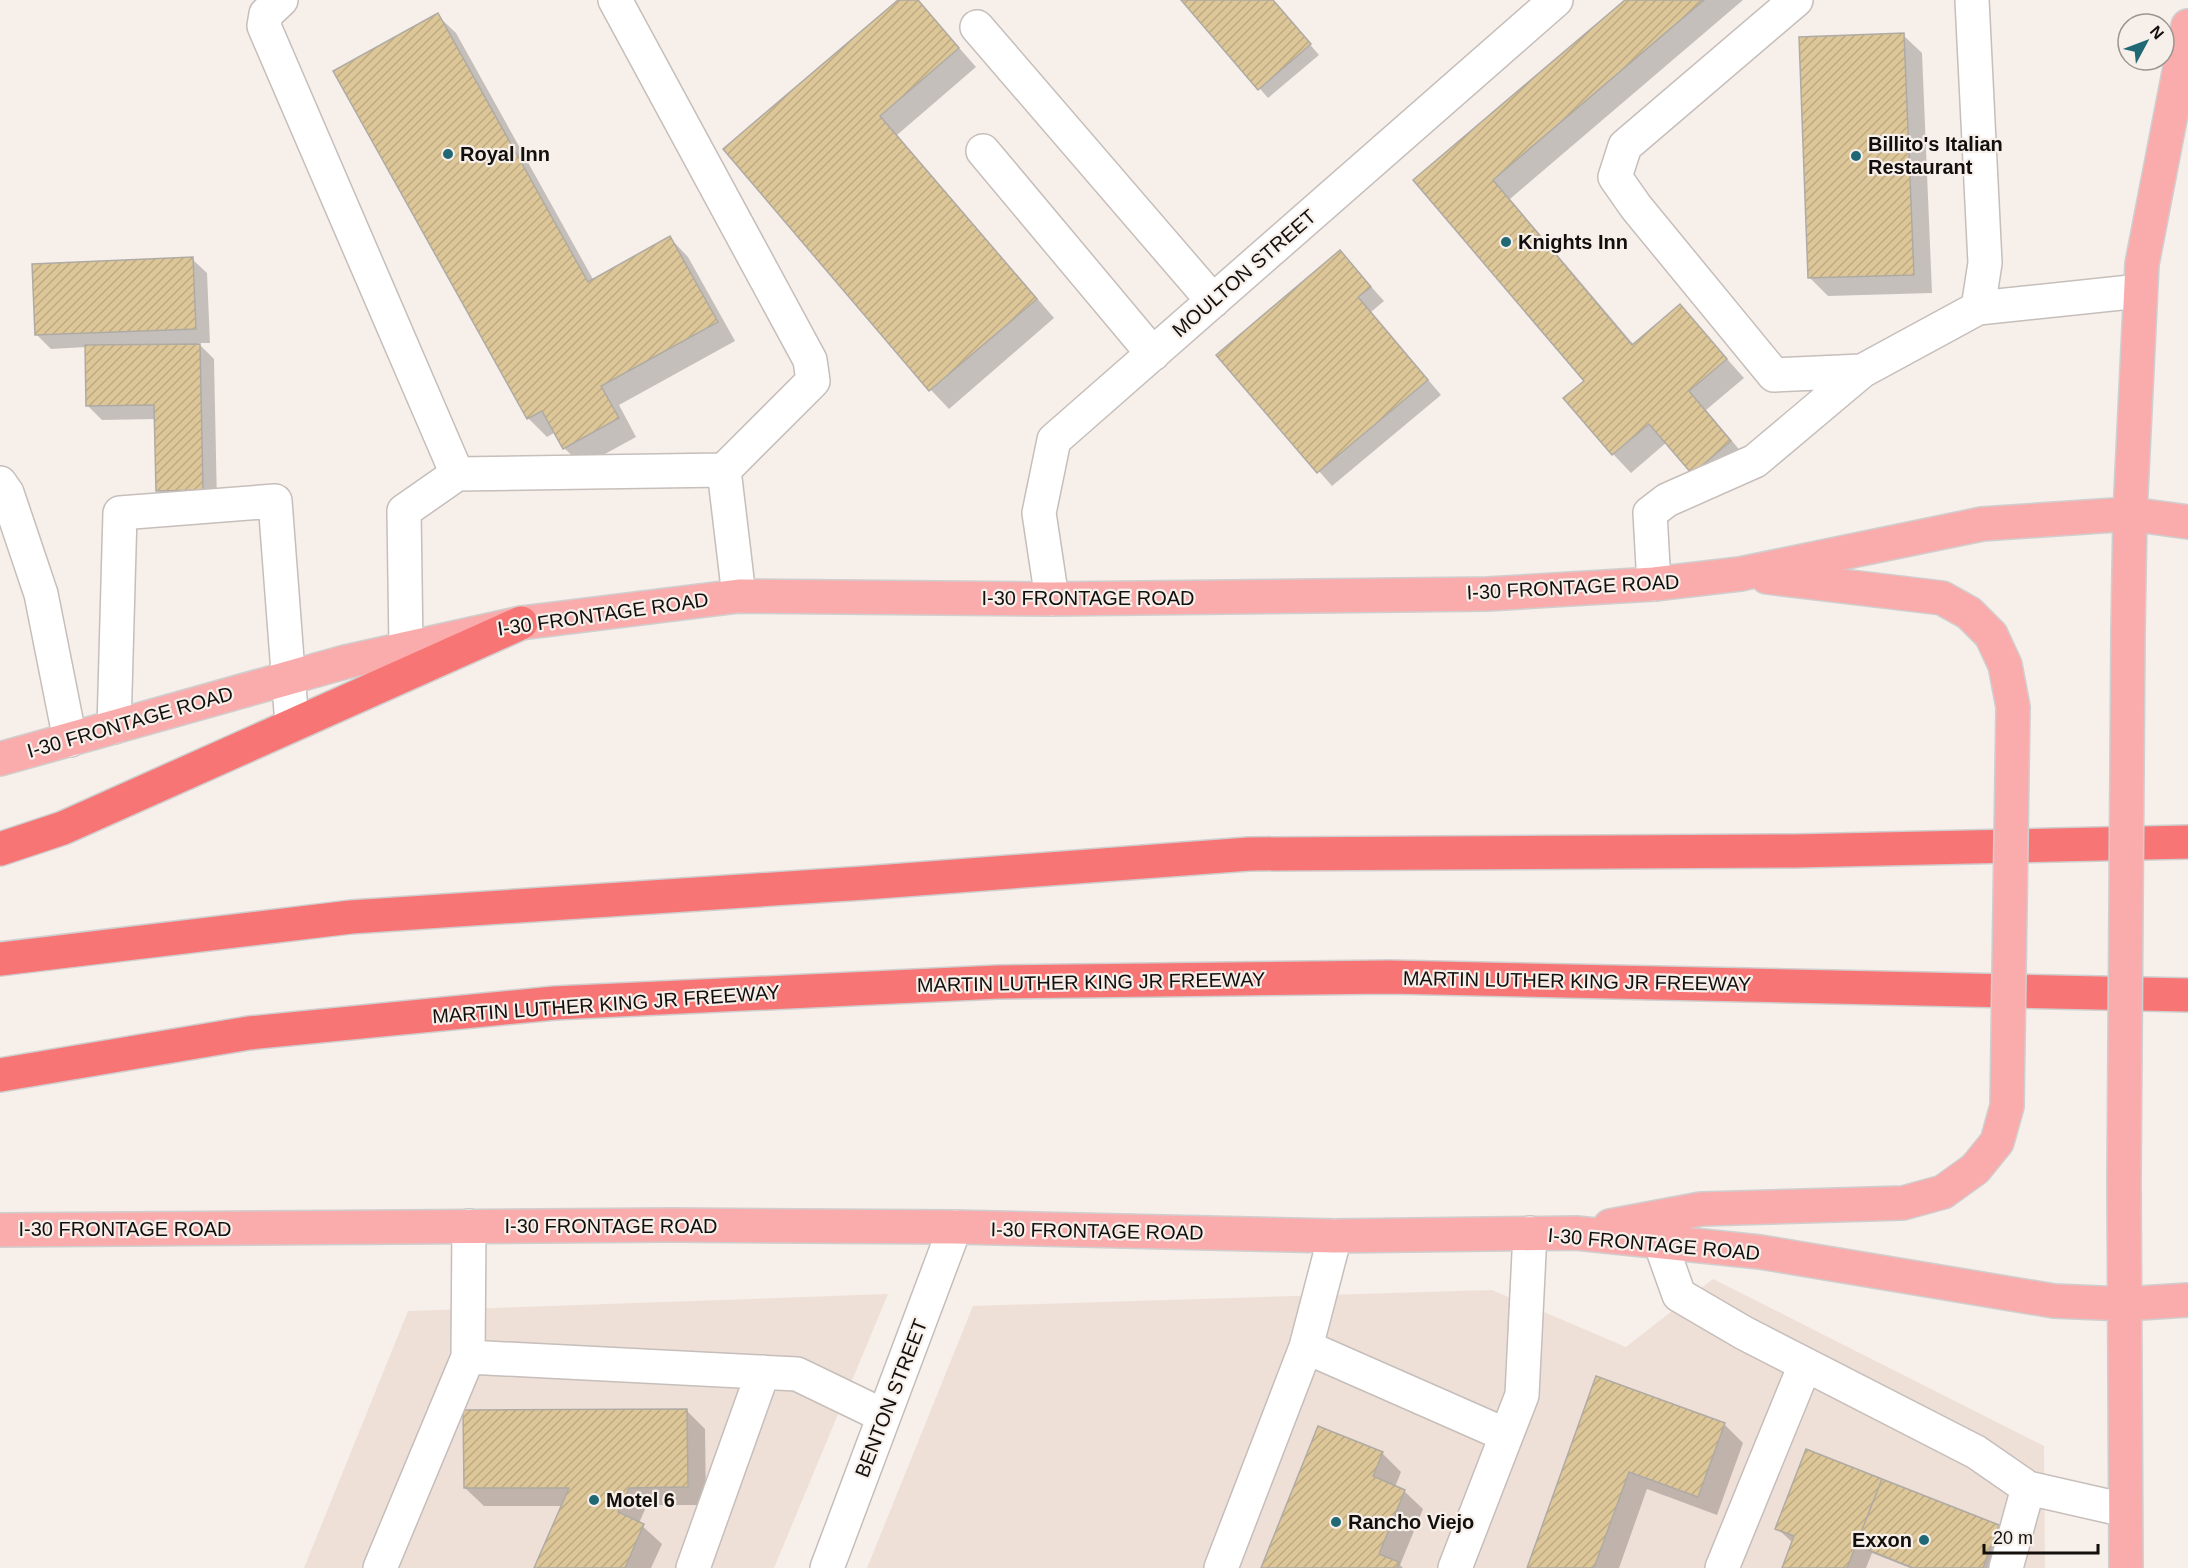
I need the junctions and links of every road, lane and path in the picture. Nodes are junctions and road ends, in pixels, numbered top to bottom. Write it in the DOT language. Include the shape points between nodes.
graph roads {
  1 [pos="281,0"];
  2 [pos="615,0"];
  3 [pos="1556,0"];
  4 [pos="1796,0"];
  5 [pos="1972,0"];
  6 [pos="2188,26"];
  7 [pos="977,27"];
  8 [pos="983,151"];
  9 [pos="2140,291"];
  10 [pos="1213,301"];
  11 [pos="1978,308"];
  12 [pos="1153,354"];
  13 [pos="1862,371"];
  14 [pos="724,470"];
  15 [pos="457,474"];
  16 [pos="0,483"];
  17 [pos="2130,514"];
  18 [pos="2188,522"];
  19 [pos="1740,574"];
  20 [pos="1654,585"];
  21 [pos="738,596"];
  22 [pos="1052,599"];
  23 [pos="521,623"];
  24 [pos="406,648"];
  25 [pos="288,678"];
  26 [pos="292,725"];
  27 [pos="114,727"];
  28 [pos="70,740"];
  29 [pos="0,759"];
  30 [pos="2188,842"];
  31 [pos="0,849"];
  32 [pos="0,959"];
  33 [pos="2188,994"];
  34 [pos="0,1075"];
  35 [pos="469,1226"];
  36 [pos="955,1227"];
  37 [pos="0,1230"];
  38 [pos="1530,1233"];
  39 [pos="1576,1233"];
  40 [pos="1335,1236"];
  41 [pos="1660,1242"];
  42 [pos="2188,1300"];
  43 [pos="2125,1304"];
  44 [pos="1306,1347"];
  45 [pos="468,1357"];
  46 [pos="1805,1365"];
  47 [pos="763,1372"];
  48 [pos="884,1416"];
  49 [pos="1506,1435"];
  50 [pos="2028,1488"];
  51 [pos="2126,1510"];
  52 [pos="380,1568"];
  53 [pos="693,1568"];
  54 [pos="827,1568"];
  55 [pos="1221,1568"];
  56 [pos="1455,1568"];
  57 [pos="1722,1568"];
  58 [pos="2006,1568"];
  59 [pos="2126,1568"];
  1 -- 15 [label="street" via="266,14 264,26"];
  2 -- 14 [label="street" via="810,360 813,381"];
  3 -- 10 [label="street, MOULTON STREET"];
  4 -- 13 [label="street" via="1625,146 1615,177 1774,375"];
  5 -- 11 [label="street" via="1985,262"];
  6 -- 9 [label="main road"];
  7 -- 10 [label="street"];
  8 -- 12 [label="street"];
  9 -- 11 [label="street"];
  9 -- 17 [label="main road"];
  10 -- 12 [label="street, MOULTON STREET"];
  11 -- 13 [label="street"];
  12 -- 22 [label="street, MOULTON STREET" via="1054,440 1039,513"];
  13 -- 20 [label="street" via="1755,460 1667,500 1650,513"];
  14 -- 15 [label="street"];
  14 -- 21 [label="street"];
  15 -- 24 [label="street" via="404,512"];
  16 -- 28 [label="street" via="7,493 41,594"];
  17 -- 18 [label="main road, I-30 FRONTAGE ROAD"];
  17 -- 19 [label="main road, I-30 FRONTAGE ROAD" via="1982,524"];
  17 -- 43 [label="main road, bridge"];
  19 -- 20 [label="main road, I-30 FRONTAGE ROAD"];
  19 -- 39 [label="main road, bridge" via="1942,598 1969,613 1991,635 2005,665 2013,707 2007,1106 1996,1142 1975,1169 1943,1192 1903,1203 1701,1209"];
  20 -- 22 [label="main road, I-30 FRONTAGE ROAD" via="1487,594"];
  21 -- 22 [label="main road, I-30 FRONTAGE ROAD"];
  21 -- 23 [label="main road, I-30 FRONTAGE ROAD"];
  23 -- 24 [label="main road, I-30 FRONTAGE ROAD"];
  23 -- 26 [label="highway"];
  24 -- 25 [label="main road, I-30 FRONTAGE ROAD"];
  25 -- 26 [label="street"];
  25 -- 27 [label="main road, I-30 FRONTAGE ROAD"];
  25 -- 27 [label="street" via="275,501 120,513"];
  26 -- 31 [label="highway" via="63,828"];
  27 -- 28 [label="main road, I-30 FRONTAGE ROAD"];
  28 -- 29 [label="main road, I-30 FRONTAGE ROAD"];
  30 -- 32 [label="highway" via="1783,851 1249,854 351,917"];
  33 -- 34 [label="highway, MARTIN LUTHER KING JR FREEWAY" via="1389,977 998,982 555,1003 249,1033"];
  35 -- 36 [label="main road, I-30 FRONTAGE ROAD"];
  35 -- 37 [label="main road, I-30 FRONTAGE ROAD"];
  35 -- 45 [label="street"];
  36 -- 40 [label="main road, I-30 FRONTAGE ROAD"];
  36 -- 48 [label="street, BENTON STREET"];
  38 -- 39 [label="main road, I-30 FRONTAGE ROAD"];
  38 -- 40 [label="main road, I-30 FRONTAGE ROAD"];
  38 -- 49 [label="street" via="1522,1395"];
  39 -- 41 [label="main road, I-30 FRONTAGE ROAD"];
  40 -- 44 [label="street"];
  41 -- 43 [label="main road, I-30 FRONTAGE ROAD" via="1760,1252 2054,1301"];
  41 -- 46 [label="street" via="1680,1295"];
  42 -- 43 [label="main road, I-30 FRONTAGE ROAD"];
  43 -- 51 [label="main road"];
  44 -- 49 [label="street"];
  44 -- 55 [label="street"];
  45 -- 47 [label="street"];
  45 -- 52 [label="street"];
  46 -- 50 [label="street" via="1976,1452"];
  46 -- 57 [label="street"];
  47 -- 48 [label="street" via="797,1374"];
  47 -- 53 [label="street"];
  48 -- 54 [label="street, BENTON STREET"];
  49 -- 56 [label="street"];
  50 -- 51 [label="street"];
  50 -- 58 [label="street"];
  51 -- 59 [label="main road"];
}
